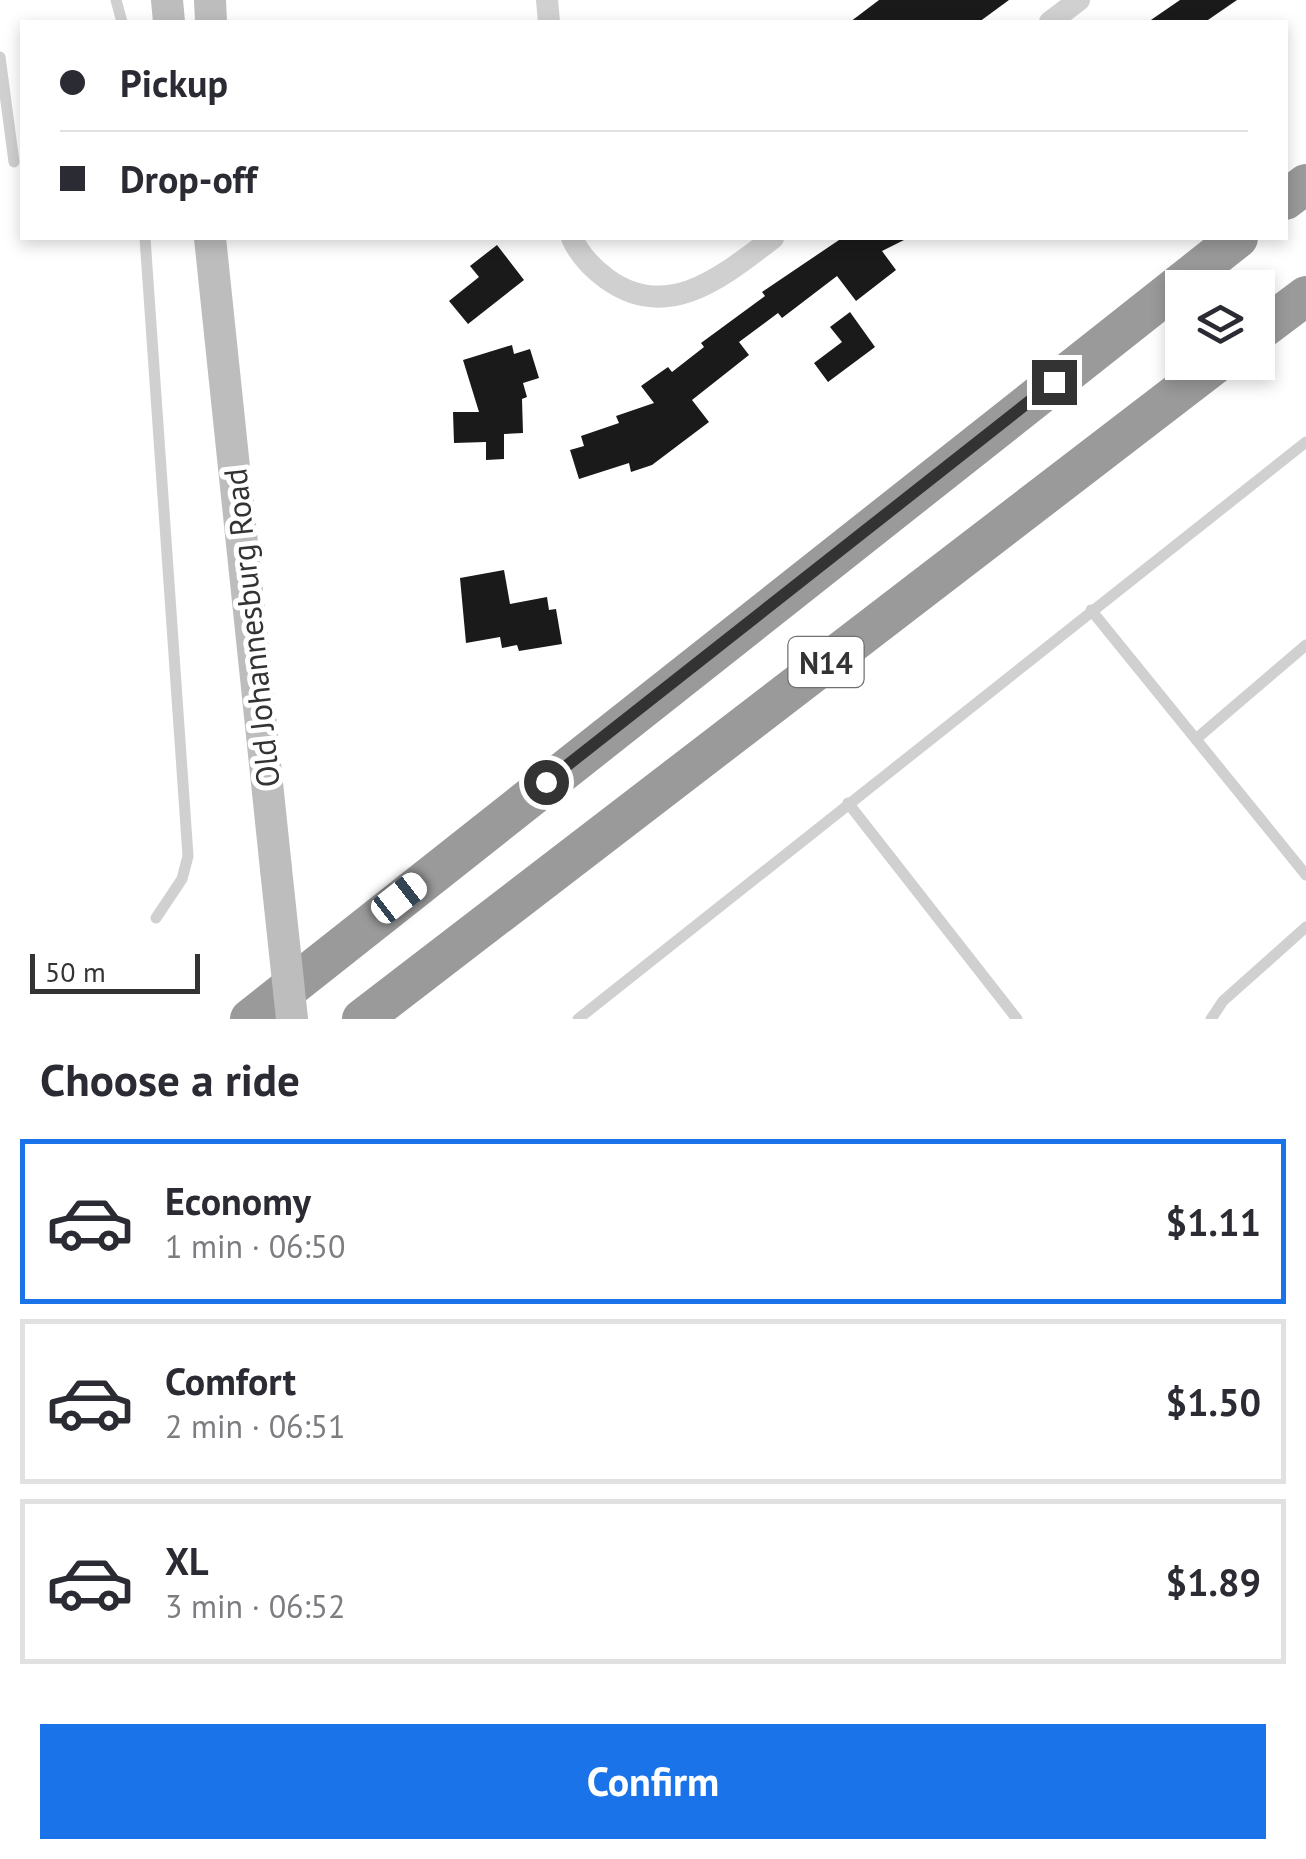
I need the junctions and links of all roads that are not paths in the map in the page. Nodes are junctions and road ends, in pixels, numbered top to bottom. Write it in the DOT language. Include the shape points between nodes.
graph roads {
  1 [pos="1079,0"];
  2 [pos="1053,20"];
  3 [pos="0,58"];
  4 [pos="14,162"];
  5 [pos="145,240"];
  6 [pos="210,240"];
  7 [pos="573,240"];
  8 [pos="770,240"];
  9 [pos="1235,240"];
  10 [pos="1306,296"];
  11 [pos="1275,319"];
  12 [pos="1194,380"];
  13 [pos="1306,442"];
  14 [pos="1091,610"];
  15 [pos="1306,644"];
  16 [pos="1196,739"];
  17 [pos="848,803"];
  18 [pos="1306,875"];
  19 [pos="399,898"];
  20 [pos="156,918"];
  21 [pos="1306,927"];
  22 [pos="434,962"];
  23 [pos="232,1019"];
  24 [pos="250,1019"];
  25 [pos="292,1019"];
  26 [pos="362,1019"];
  27 [pos="370,1019"];
  28 [pos="578,1019"];
  29 [pos="1017,1019"];
  30 [pos="1210,1019"];
  1 -- 2 [label="street"];
  3 -- 4 [label="lane"];
  5 -- 20 [label="lane" via="188,856 182,880"];
  6 -- 25 [label="main road, Old Johannesburg Road, bridge"];
  7 -- 8 [label="street" via="621,289 652,298 689,294"];
  9 -- 19 [label="highway, N14"];
  10 -- 11 [label="highway"];
  12 -- 22 [label="highway, N14"];
  13 -- 14 [label="lane"];
  14 -- 16 [label="lane"];
  14 -- 17 [label="lane"];
  15 -- 16 [label="lane"];
  16 -- 18 [label="lane"];
  17 -- 28 [label="lane"];
  17 -- 29 [label="lane"];
  19 -- 23 [label="highway"];
  19 -- 24 [label="highway, N14"];
  21 -- 30 [label="lane"];
  22 -- 26 [label="highway, N14"];
  22 -- 27 [label="highway"];
}
